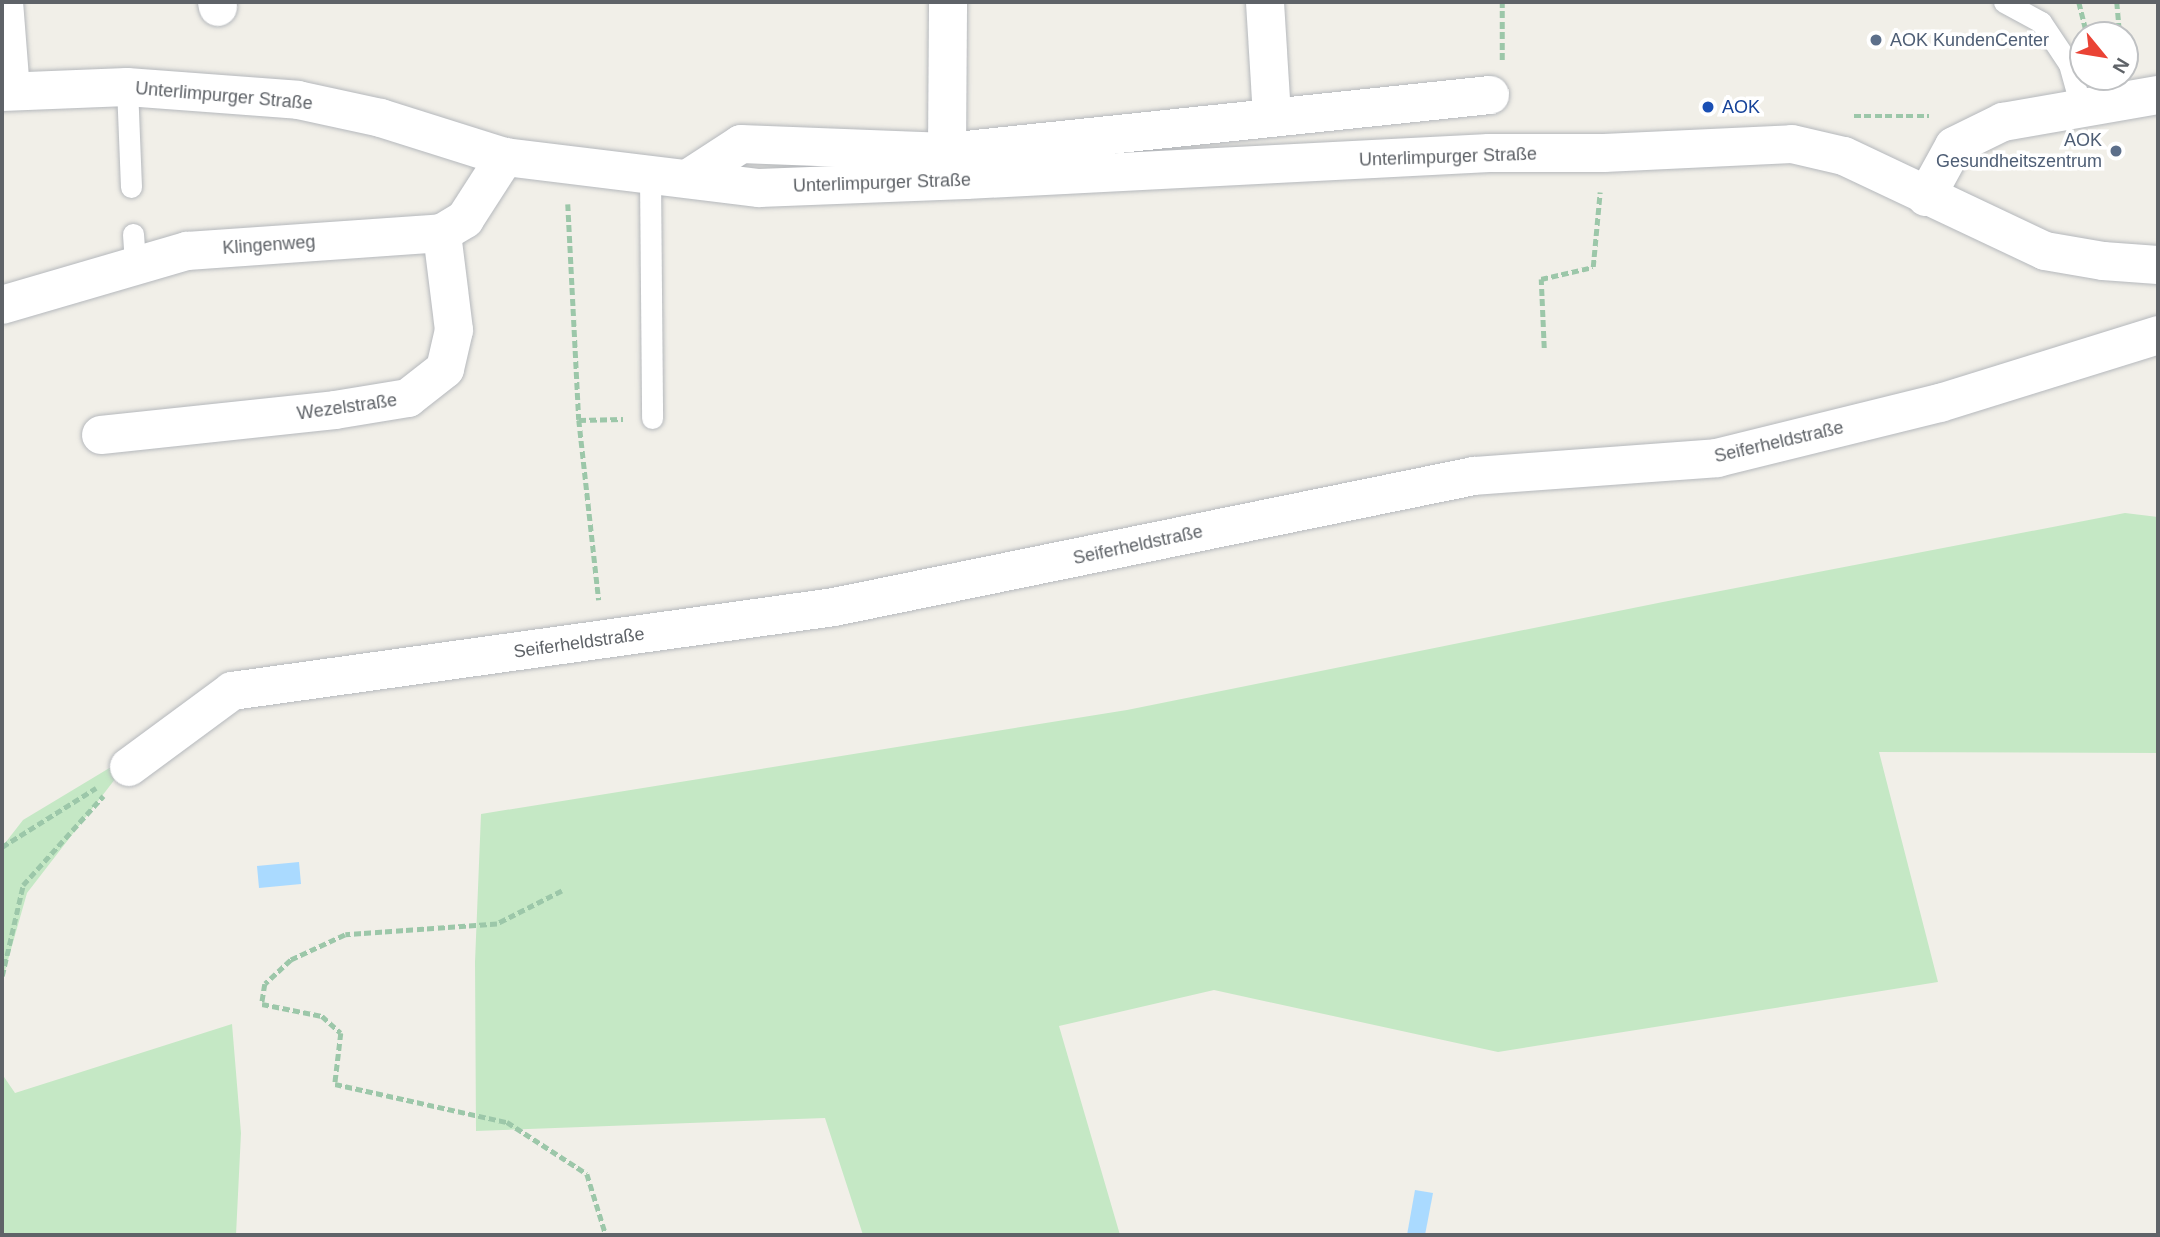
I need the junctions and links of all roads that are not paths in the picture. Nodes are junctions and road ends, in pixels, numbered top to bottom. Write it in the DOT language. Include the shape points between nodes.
graph roads {
  1 [pos="4,2"];
  2 [pos="948,2"];
  3 [pos="1265,2"];
  4 [pos="2004,2"];
  5 [pos="127,87"];
  6 [pos="6,92"];
  7 [pos="1490,95"];
  8 [pos="2158,95"];
  9 [pos="2081,107"];
  10 [pos="1272,117"];
  11 [pos="947,152"];
  12 [pos="505,157"];
  13 [pos="650,176"];
  14 [pos="689,178"];
  15 [pos="131,187"];
  16 [pos="1926,197"];
  17 [pos="442,233"];
  18 [pos="2158,265"];
  19 [pos="2,305"];
  20 [pos="2158,335"];
  21 [pos="652,418"];
  22 [pos="101,435"];
  23 [pos="129,767"];
  1 -- 6 [label="street"];
  2 -- 11 [label="street, Unterlimpurger Straße"];
  3 -- 10 [label="street"];
  4 -- 9 [label="lane" via="2041,22 2068,65"];
  5 -- 6 [label="street, Unterlimpurger Straße"];
  5 -- 12 [label="street, Unterlimpurger Straße" via="298,100 381,118"];
  5 -- 15 [label="lane"];
  7 -- 10 [label="street, Unterlimpurger Straße"];
  8 -- 9 [label="street"];
  9 -- 16 [label="street" via="2003,121 1954,146"];
  10 -- 11 [label="street, Unterlimpurger Straße"];
  11 -- 14 [label="street, Unterlimpurger Straße" via="741,144"];
  12 -- 13 [label="street, Unterlimpurger Straße"];
  12 -- 17 [label="street" via="465,219"];
  13 -- 14 [label="street, Unterlimpurger Straße"];
  13 -- 21 [label="lane"];
  14 -- 16 [label="street, Unterlimpurger Straße" via="759,188 1489,153 1792,144 1844,156"];
  16 -- 18 [label="street, Unterlimpurger Straße" via="2045,251"];
  17 -- 19 [label="street, Klingenweg" via="187,251 134,250"];
  17 -- 22 [label="street, Wezelstraße" via="454,330 446,369 408,398"];
  20 -- 23 [label="street, Seiferheldstraße" via="1940,403 1717,458 1474,475 834,607 232,691"];
}
